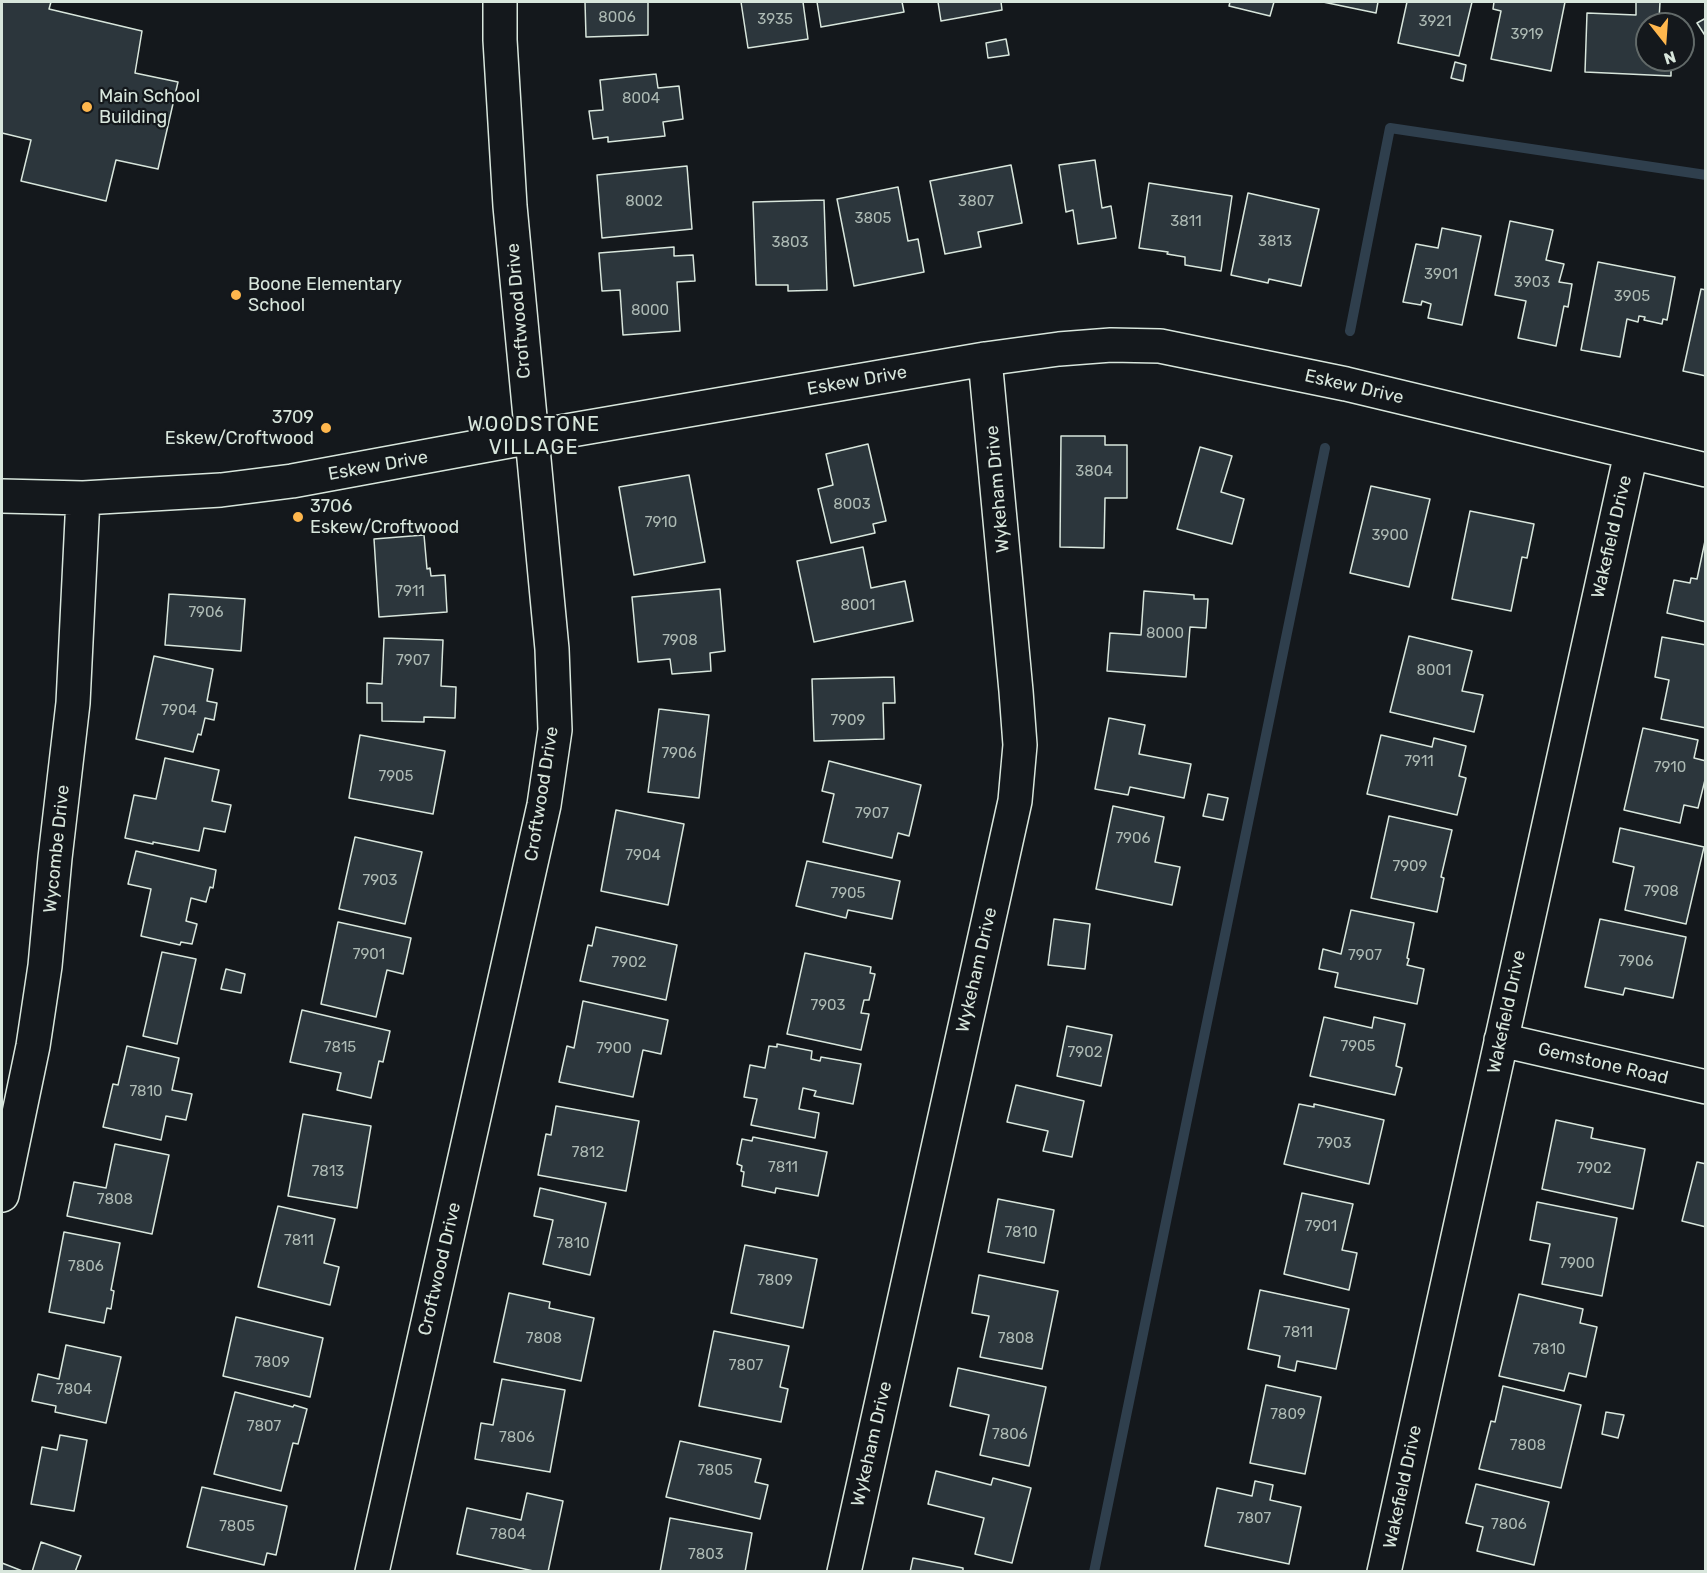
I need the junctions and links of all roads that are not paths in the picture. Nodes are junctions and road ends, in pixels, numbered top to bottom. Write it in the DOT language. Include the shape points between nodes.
graph roads {
  1 [pos="500,2"];
  2 [pos="985,359"];
  3 [pos="531,437"];
  4 [pos="1631,453"];
  5 [pos="1706,470"];
  6 [pos="2,496"];
  7 [pos="83,498"];
  8 [pos="1501,1040"];
  9 [pos="1706,1087"];
  10 [pos="2,1195"];
  11 [pos="372,1572"];
  12 [pos="844,1572"];
  13 [pos="1384,1572"];
  1 -- 3 [label="street, Croftwood Drive" via="510,206"];
  2 -- 3 [label="street, Eskew Drive"];
  2 -- 4 [label="street, Eskew Drive" via="1111,345 1160,346 1346,384"];
  2 -- 12 [label="street, Wykeham Drive" via="1020,745 1015,801"];
  3 -- 7 [label="street, Eskew Drive" via="292,481 221,490"];
  3 -- 11 [label="street, Croftwood Drive" via="552,649 555,730 544,805"];
  4 -- 5 [label="street, Eskew Drive"];
  4 -- 8 [label="street, Wakefield Drive"];
  6 -- 7 [label="street, Eskew Drive"];
  7 -- 10 [label="street, Wycombe Drive" via="73,703 45,966"];
  8 -- 9 [label="street, Gemstone Road"];
  8 -- 13 [label="street, Wakefield Drive"];
}
